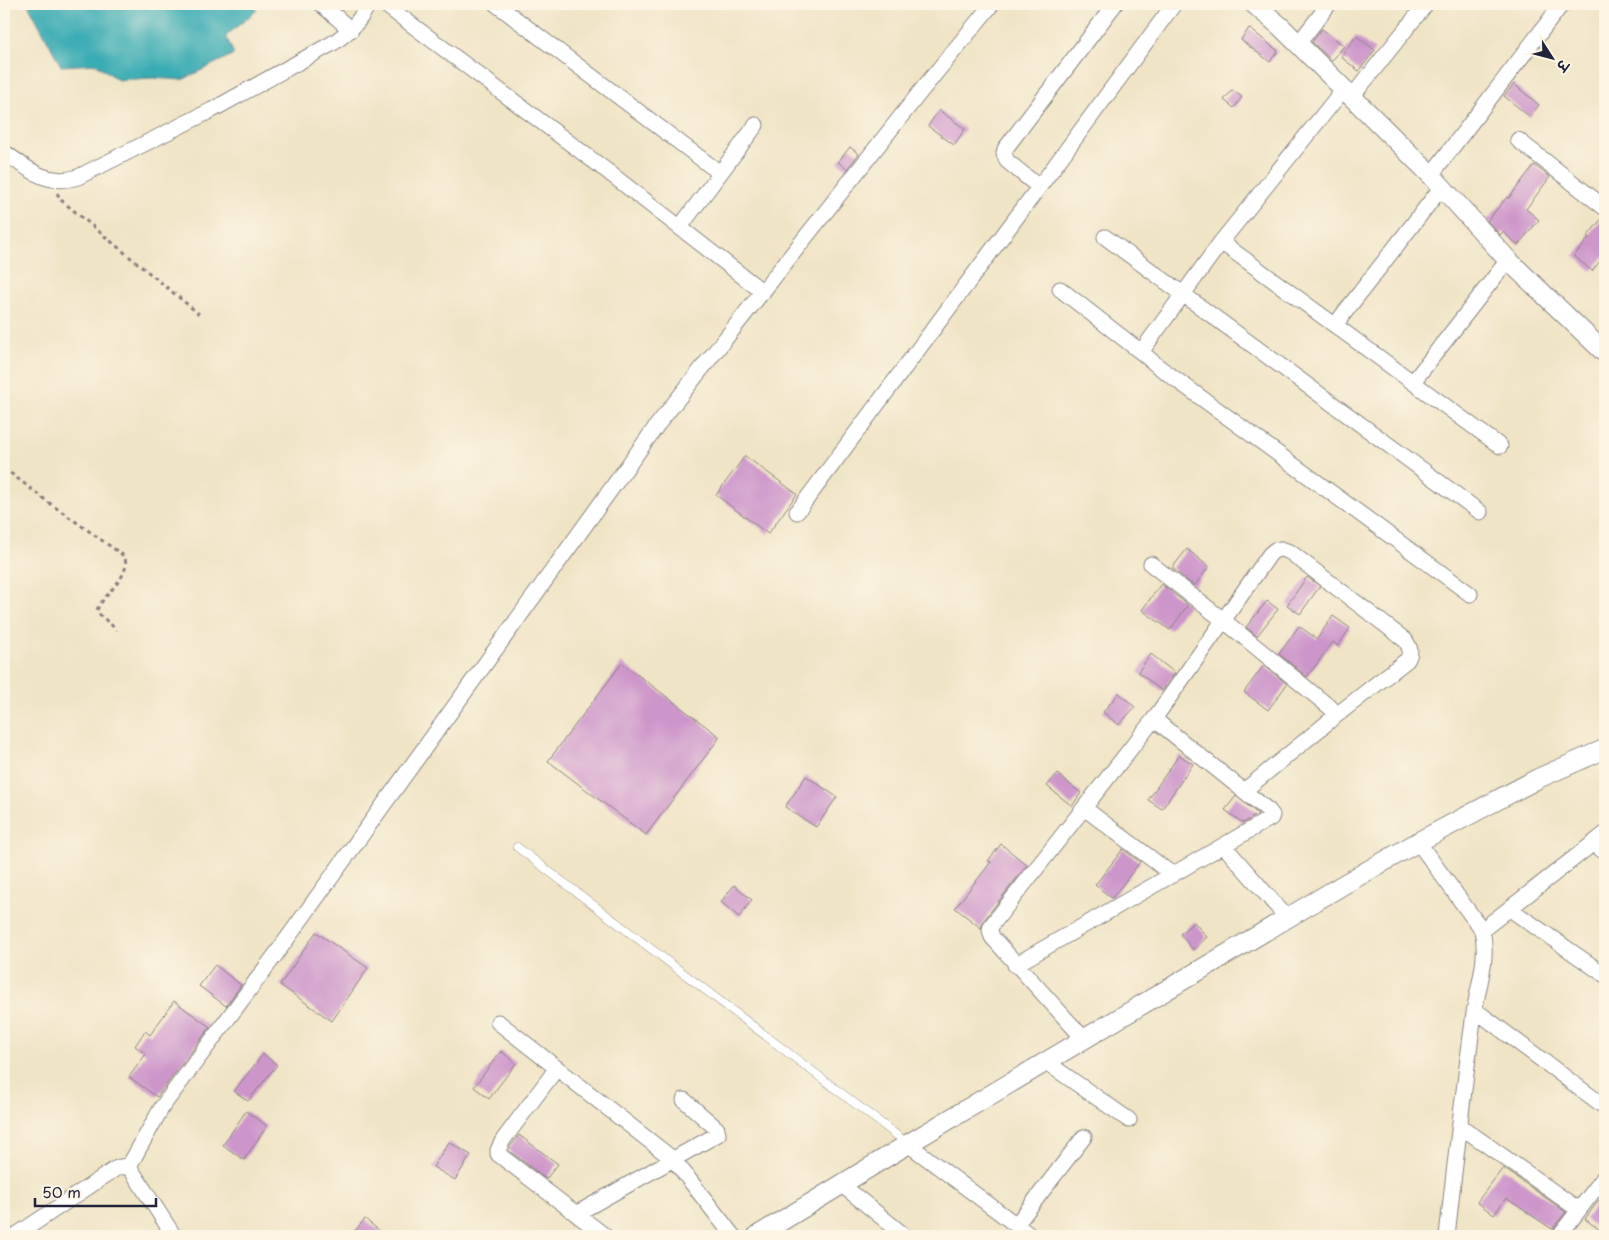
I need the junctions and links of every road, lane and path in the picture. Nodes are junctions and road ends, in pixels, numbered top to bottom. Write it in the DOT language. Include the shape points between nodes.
graph roads {
  1 [pos="321,4"];
  2 [pos="368,4"];
  3 [pos="384,4"];
  4 [pos="496,4"];
  5 [pos="992,4"];
  6 [pos="1115,4"];
  7 [pos="1174,4"];
  8 [pos="1254,4"];
  9 [pos="1329,4"];
  10 [pos="1426,4"];
  11 [pos="1562,4"];
  12 [pos="351,30"];
  13 [pos="1298,44"];
  14 [pos="1347,94"];
  15 [pos="756,125"];
  16 [pos="1518,140"];
  17 [pos="4,152"];
  18 [pos="720,174"];
  19 [pos="52,180"];
  20 [pos="1436,182"];
  21 [pos="1039,188"];
  22 [pos="1605,208"];
  23 [pos="680,227"];
  24 [pos="1105,237"];
  25 [pos="1221,242"];
  26 [pos="1508,260"];
  27 [pos="1060,289"];
  28 [pos="763,292"];
  29 [pos="1181,294"];
  30 [pos="199,314"];
  31 [pos="1335,325"];
  32 [pos="1141,352"];
  33 [pos="1605,353"];
  34 [pos="1413,382"];
  35 [pos="1500,446"];
  36 [pos="4,468"];
  37 [pos="797,512"];
  38 [pos="1480,512"];
  39 [pos="1151,564"];
  40 [pos="1470,594"];
  41 [pos="1224,620"];
  42 [pos="117,630"];
  43 [pos="1338,714"];
  44 [pos="1154,719"];
  45 [pos="1605,749"];
  46 [pos="1244,790"];
  47 [pos="1084,808"];
  48 [pos="1605,834"];
  49 [pos="1418,842"];
  50 [pos="1224,846"];
  51 [pos="517,847"];
  52 [pos="1599,848"];
  53 [pos="1173,875"];
  54 [pos="1510,909"];
  55 [pos="1288,919"];
  56 [pos="1482,930"];
  57 [pos="1015,965"];
  58 [pos="1605,975"];
  59 [pos="1475,1010"];
  60 [pos="498,1022"];
  61 [pos="1084,1039"];
  62 [pos="1046,1062"];
  63 [pos="558,1068"];
  64 [pos="684,1100"];
  65 [pos="1605,1107"];
  66 [pos="1129,1120"];
  67 [pos="1460,1126"];
  68 [pos="1084,1137"];
  69 [pos="908,1144"];
  70 [pos="674,1160"];
  71 [pos="128,1168"];
  72 [pos="1605,1176"];
  73 [pos="842,1185"];
  74 [pos="1579,1210"];
  75 [pos="576,1214"];
  76 [pos="1016,1224"];
  77 [pos="1451,1234"];
  78 [pos="14,1236"];
  79 [pos="174,1236"];
  80 [pos="605,1236"];
  81 [pos="733,1236"];
  82 [pos="757,1236"];
  83 [pos="905,1236"];
  84 [pos="1031,1236"];
  85 [pos="1559,1236"];
  1 -- 12 [label="street"];
  2 -- 12 [label="street"];
  3 -- 23 [label="street"];
  4 -- 18 [label="street"];
  5 -- 28 [label="street"];
  6 -- 21 [label="street" via="1005,149 1008,161"];
  7 -- 21 [label="street"];
  8 -- 13 [label="street"];
  9 -- 13 [label="street"];
  10 -- 14 [label="street"];
  11 -- 20 [label="street"];
  12 -- 19 [label="street" via="212,110 87,173 68,181"];
  13 -- 14 [label="street"];
  14 -- 20 [label="street"];
  14 -- 25 [label="street"];
  15 -- 18 [label="street"];
  16 -- 22 [label="street"];
  17 -- 19 [label="street" via="39,176"];
  18 -- 23 [label="street"];
  19 -- 30 [label="path" via="61,200"];
  20 -- 26 [label="street"];
  20 -- 31 [label="street"];
  21 -- 37 [label="street"];
  23 -- 28 [label="street"];
  24 -- 29 [label="street"];
  25 -- 29 [label="street"];
  25 -- 31 [label="street"];
  26 -- 33 [label="street"];
  26 -- 34 [label="street"];
  27 -- 32 [label="street"];
  28 -- 71 [label="street" via="658,424 162,1108"];
  29 -- 32 [label="street"];
  29 -- 38 [label="street"];
  31 -- 34 [label="street"];
  32 -- 40 [label="street"];
  34 -- 35 [label="street"];
  36 -- 42 [label="path" via="124,556 123,572 97,610"];
  39 -- 41 [label="street"];
  41 -- 43 [label="street"];
  41 -- 43 [label="street" via="1270,554 1281,549 1290,552 1405,640 1411,650 1407,660"];
  41 -- 44 [label="street"];
  43 -- 46 [label="street"];
  44 -- 46 [label="street"];
  44 -- 47 [label="street"];
  45 -- 49 [label="street" via="1539,778"];
  46 -- 50 [label="street" via="1272,816 1269,821"];
  47 -- 53 [label="street"];
  47 -- 57 [label="street" via="991,926 992,938"];
  48 -- 52 [label="street"];
  49 -- 55 [label="street"];
  49 -- 56 [label="street"];
  50 -- 53 [label="street"];
  50 -- 55 [label="street"];
  51 -- 69 [label="lane"];
  52 -- 54 [label="street"];
  53 -- 57 [label="street"];
  54 -- 56 [label="street"];
  54 -- 58 [label="street"];
  55 -- 61 [label="street"];
  56 -- 59 [label="street" via="1485,955"];
  57 -- 61 [label="street"];
  59 -- 65 [label="street"];
  59 -- 67 [label="street"];
  60 -- 63 [label="street"];
  61 -- 62 [label="street"];
  62 -- 66 [label="street"];
  62 -- 69 [label="street"];
  63 -- 70 [label="street"];
  63 -- 75 [label="street" via="503,1140 498,1154"];
  64 -- 70 [label="street" via="715,1126 718,1133"];
  67 -- 74 [label="street"];
  67 -- 77 [label="street"];
  68 -- 76 [label="street"];
  69 -- 73 [label="street"];
  69 -- 76 [label="street"];
  70 -- 75 [label="street"];
  70 -- 81 [label="street"];
  71 -- 78 [label="street" via="114,1169"];
  71 -- 79 [label="street"];
  72 -- 74 [label="street"];
  73 -- 82 [label="street"];
  73 -- 83 [label="street"];
  74 -- 85 [label="street"];
  75 -- 80 [label="street"];
  76 -- 84 [label="street"];
}
